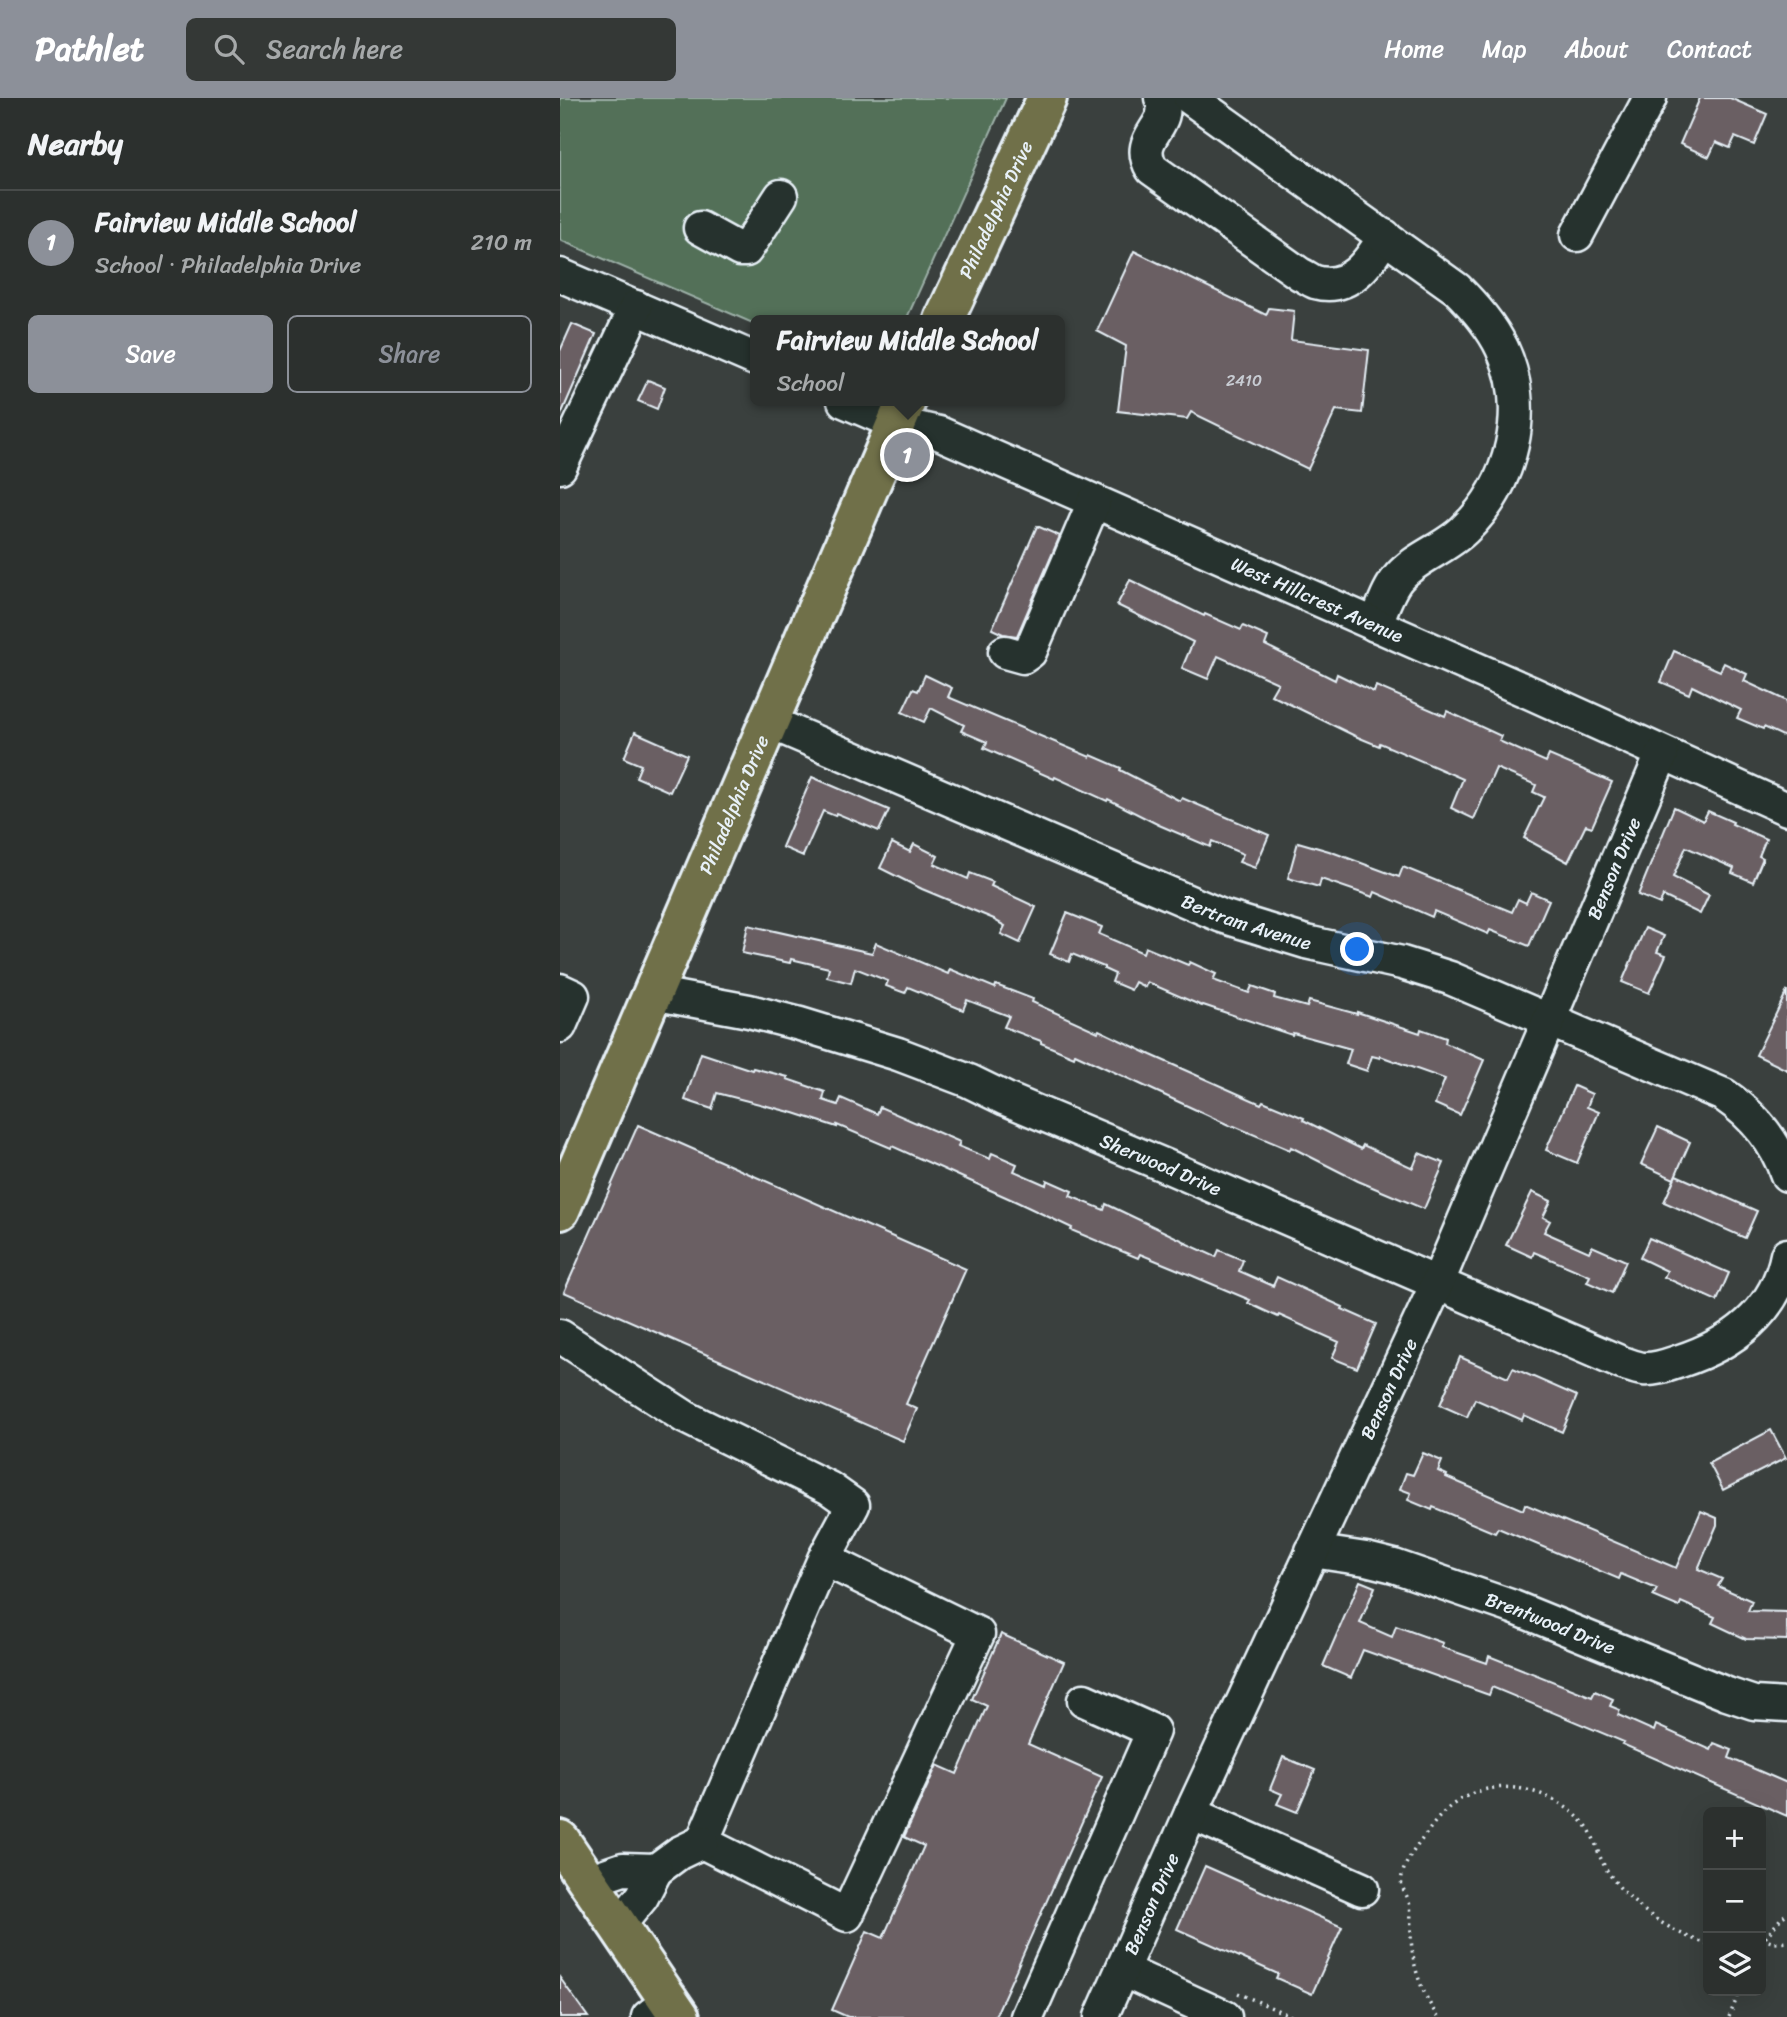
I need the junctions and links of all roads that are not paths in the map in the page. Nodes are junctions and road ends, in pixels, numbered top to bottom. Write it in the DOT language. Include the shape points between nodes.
graph roads {
  1 [pos="1047,98"];
  2 [pos="1161,98"];
  3 [pos="1190,98"];
  4 [pos="1650,98"];
  5 [pos="781,196"];
  6 [pos="700,228"];
  7 [pos="1577,234"];
  8 [pos="1385,236"];
  9 [pos="560,275"];
  10 [pos="636,307"];
  11 [pos="946,315"];
  12 [pos="750,357"];
  13 [pos="869,406"];
  14 [pos="900,412"];
  15 [pos="563,453"];
  16 [pos="1094,502"];
  17 [pos="1376,625"];
  18 [pos="1005,652"];
  19 [pos="769,722"];
  20 [pos="1662,754"];
  21 [pos="1787,809"];
  22 [pos="560,990"];
  23 [pos="652,993"];
  24 [pos="1550,1020"];
  25 [pos="560,1026"];
  26 [pos="1787,1175"];
  27 [pos="560,1210"];
  28 [pos="1787,1255"];
  29 [pos="1437,1284"];
  30 [pos="560,1336"];
  31 [pos="1312,1551"];
  32 [pos="824,1559"];
  33 [pos="1084,1700"];
  34 [pos="1787,1705"];
  35 [pos="1191,1813"];
  36 [pos="560,1840"];
  37 [pos="702,1842"];
  38 [pos="656,1870"];
  39 [pos="588,1881"];
  40 [pos="1362,1889"];
  41 [pos="618,1926"];
  42 [pos="1122,1970"];
  43 [pos="666,2012"];
  44 [pos="1027,2017"];
  45 [pos="1101,2017"];
  46 [pos="1225,2017"];
  1 -- 11 [label="main road, Philadelphia Drive"];
  2 -- 8 [label="street" via="1164,115 1145,150 1152,169 1300,274 1316,282 1351,279"];
  3 -- 8 [label="street"];
  4 -- 7 [label="street"];
  5 -- 6 [label="street" via="746,250"];
  8 -- 17 [label="street" via="1478,309 1507,360 1516,415 1509,458 1487,505 1463,532 1397,578"];
  9 -- 10 [label="street"];
  10 -- 12 [label="street"];
  10 -- 15 [label="street"];
  13 -- 14 [label="street, West Hillcrest Avenue"];
  14 -- 16 [label="street, West Hillcrest Avenue"];
  14 -- 19 [label="main road, Philadelphia Drive"];
  16 -- 17 [label="street, West Hillcrest Avenue"];
  16 -- 18 [label="street" via="1030,652 1023,657"];
  17 -- 20 [label="street, West Hillcrest Avenue"];
  19 -- 23 [label="main road, Philadelphia Drive"];
  19 -- 24 [label="street, Bertram Avenue" via="1222,916 1438,974"];
  20 -- 21 [label="street, West Hillcrest Avenue"];
  20 -- 24 [label="street, Benson Drive"];
  22 -- 25 [label="street" via="573,996"];
  23 -- 27 [label="main road, Philadelphia Drive"];
  23 -- 29 [label="street, Sherwood Drive" via="800,1024 910,1059"];
  24 -- 26 [label="street, Bertram Avenue" via="1724,1095 1762,1129 1781,1155"];
  24 -- 29 [label="street, Benson Drive"];
  28 -- 29 [label="street, Sherwood Drive" via="1777,1288 1741,1331 1723,1344 1659,1368 1622,1363"];
  29 -- 31 [label="street, Benson Drive"];
  30 -- 32 [label="street" via="685,1417 829,1488 853,1505"];
  31 -- 34 [label="street, Brentwood Drive" via="1394,1566 1513,1607 1727,1694 1754,1703"];
  31 -- 35 [label="street, Benson Drive"];
  32 -- 37 [label="street"];
  32 -- 37 [label="street" via="978,1634 846,1915"];
  33 -- 44 [label="street" via="1153,1731"];
  35 -- 40 [label="street"];
  35 -- 42 [label="street, Benson Drive"];
  36 -- 39 [label="main road"];
  37 -- 38 [label="street"];
  38 -- 39 [label="street" via="623,1869"];
  38 -- 41 [label="street" via="642,1897"];
  39 -- 41 [label="main road"];
  41 -- 43 [label="main road"];
  42 -- 45 [label="street, Benson Drive"];
  42 -- 46 [label="street"];
}
